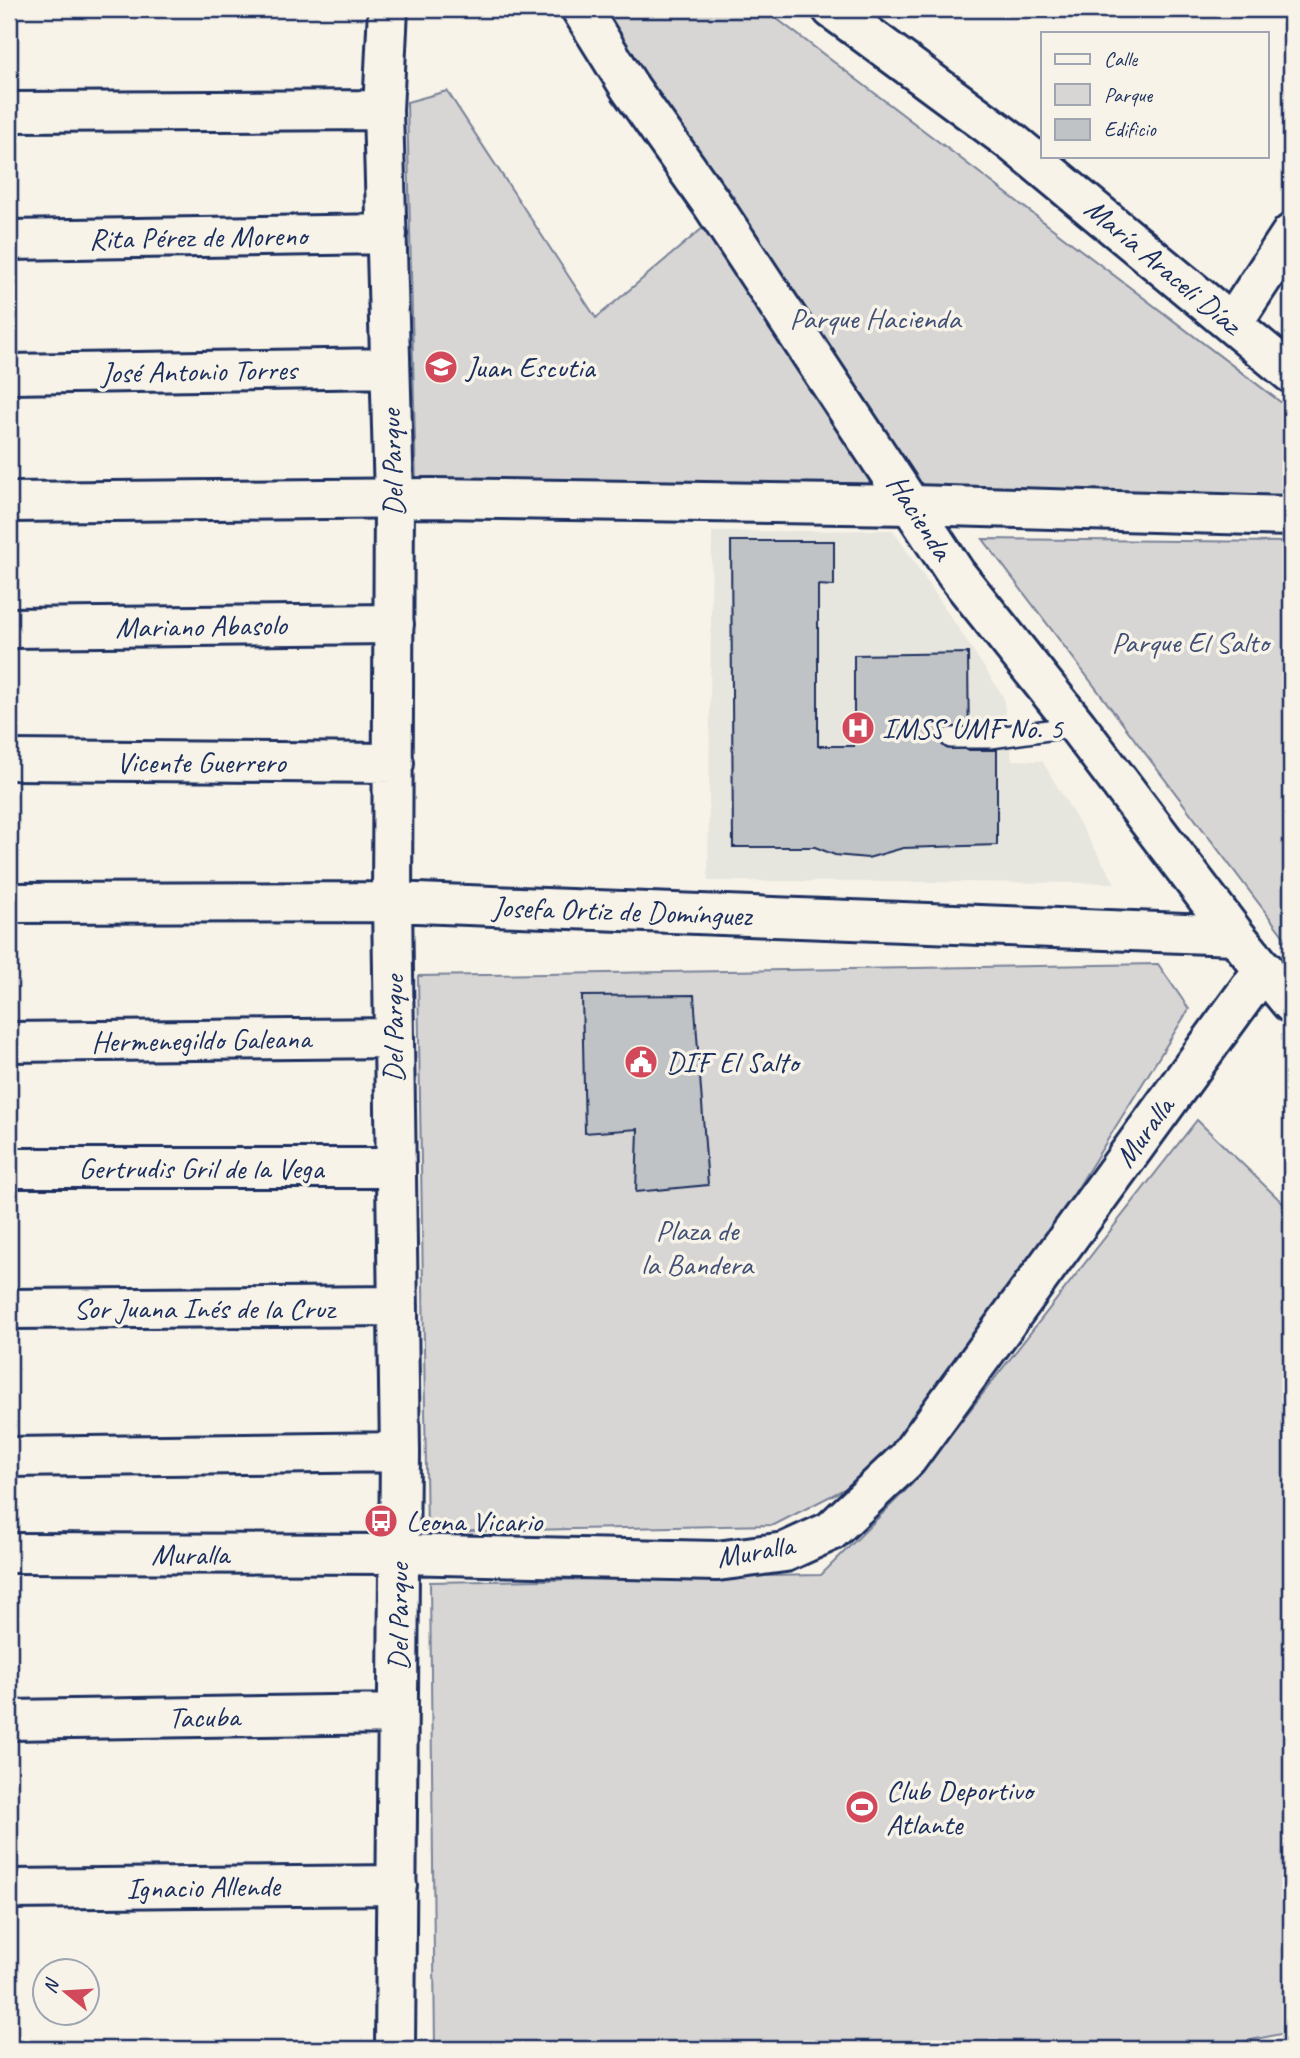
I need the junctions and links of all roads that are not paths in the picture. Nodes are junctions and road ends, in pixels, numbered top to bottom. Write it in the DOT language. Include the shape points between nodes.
graph roads {
  1 [pos="389,9"];
  2 [pos="581,9"];
  3 [pos="832,9"];
  4 [pos="383,110"];
  5 [pos="9,112"];
  6 [pos="387,234"];
  7 [pos="1291,234"];
  8 [pos="9,240"];
  9 [pos="1233,324"];
  10 [pos="389,368"];
  11 [pos="1291,373"];
  12 [pos="9,374"];
  13 [pos="394,498"];
  14 [pos="9,502"];
  15 [pos="913,505"];
  16 [pos="1291,516"];
  17 [pos="394,624"];
  18 [pos="9,628"];
  19 [pos="1077,726"];
  20 [pos="951,738"];
  21 [pos="9,760"];
  22 [pos="394,763"];
  23 [pos="392,902"];
  24 [pos="9,903"];
  25 [pos="1235,935"];
  26 [pos="1264,970"];
  27 [pos="1291,1003"];
  28 [pos="394,1038"];
  29 [pos="9,1042"];
  30 [pos="9,1168"];
  31 [pos="394,1168"];
  32 [pos="398,1306"];
  33 [pos="9,1309"];
  34 [pos="400,1452"];
  35 [pos="9,1457"];
  36 [pos="9,1553"];
  37 [pos="398,1554"];
  38 [pos="398,1714"];
  39 [pos="9,1720"];
  40 [pos="397,1885"];
  41 [pos="9,1889"];
  42 [pos="395,2049"];
  1 -- 4 [label="street, Del Parque"];
  2 -- 15 [label="street, Hacienda"];
  3 -- 9 [label="street, María Araceli Díaz" via="1012,142"];
  4 -- 5 [label="street"];
  4 -- 6 [label="street, Del Parque"];
  6 -- 8 [label="street, Rita Pérez de Moreno"];
  6 -- 10 [label="street, Del Parque"];
  7 -- 9 [label="street"];
  9 -- 11 [label="street, María Araceli Díaz"];
  10 -- 12 [label="street, José Antonio Torres"];
  10 -- 13 [label="street, Del Parque"];
  13 -- 14 [label="street"];
  13 -- 15 [label="street"];
  13 -- 17 [label="street, Del Parque"];
  15 -- 16 [label="street"];
  15 -- 19 [label="street, Hacienda" via="956,574"];
  17 -- 18 [label="street, Mariano Abasolo"];
  17 -- 22 [label="street, Del Parque"];
  19 -- 20 [label="lane"];
  19 -- 25 [label="street, Hacienda"];
  21 -- 22 [label="street, Vicente Guerrero"];
  22 -- 23 [label="street, Del Parque"];
  23 -- 24 [label="street, Josefa Ortiz de Domínguez"];
  23 -- 25 [label="street, Josefa Ortiz de Domínguez"];
  23 -- 28 [label="street, Del Parque"];
  25 -- 26 [label="street, Hacienda"];
  26 -- 27 [label="street, Hacienda"];
  26 -- 37 [label="street, Muralla" via="907,1459 831,1531 785,1552 717,1561"];
  28 -- 29 [label="street, Hermenegildo Galeana"];
  28 -- 31 [label="street, Del Parque"];
  30 -- 31 [label="street, Gertrudis Gril de la Vega"];
  31 -- 32 [label="street, Del Parque"];
  32 -- 33 [label="street, Sor Juana Inés de la Cruz"];
  32 -- 34 [label="street, Del Parque"];
  34 -- 35 [label="street"];
  34 -- 37 [label="street, Del Parque"];
  36 -- 37 [label="street, Muralla"];
  37 -- 38 [label="street, Del Parque"];
  38 -- 39 [label="street, Tacuba"];
  38 -- 40 [label="street, Del Parque"];
  40 -- 41 [label="street, Ignacio Allende"];
  40 -- 42 [label="street, Del Parque"];
}
